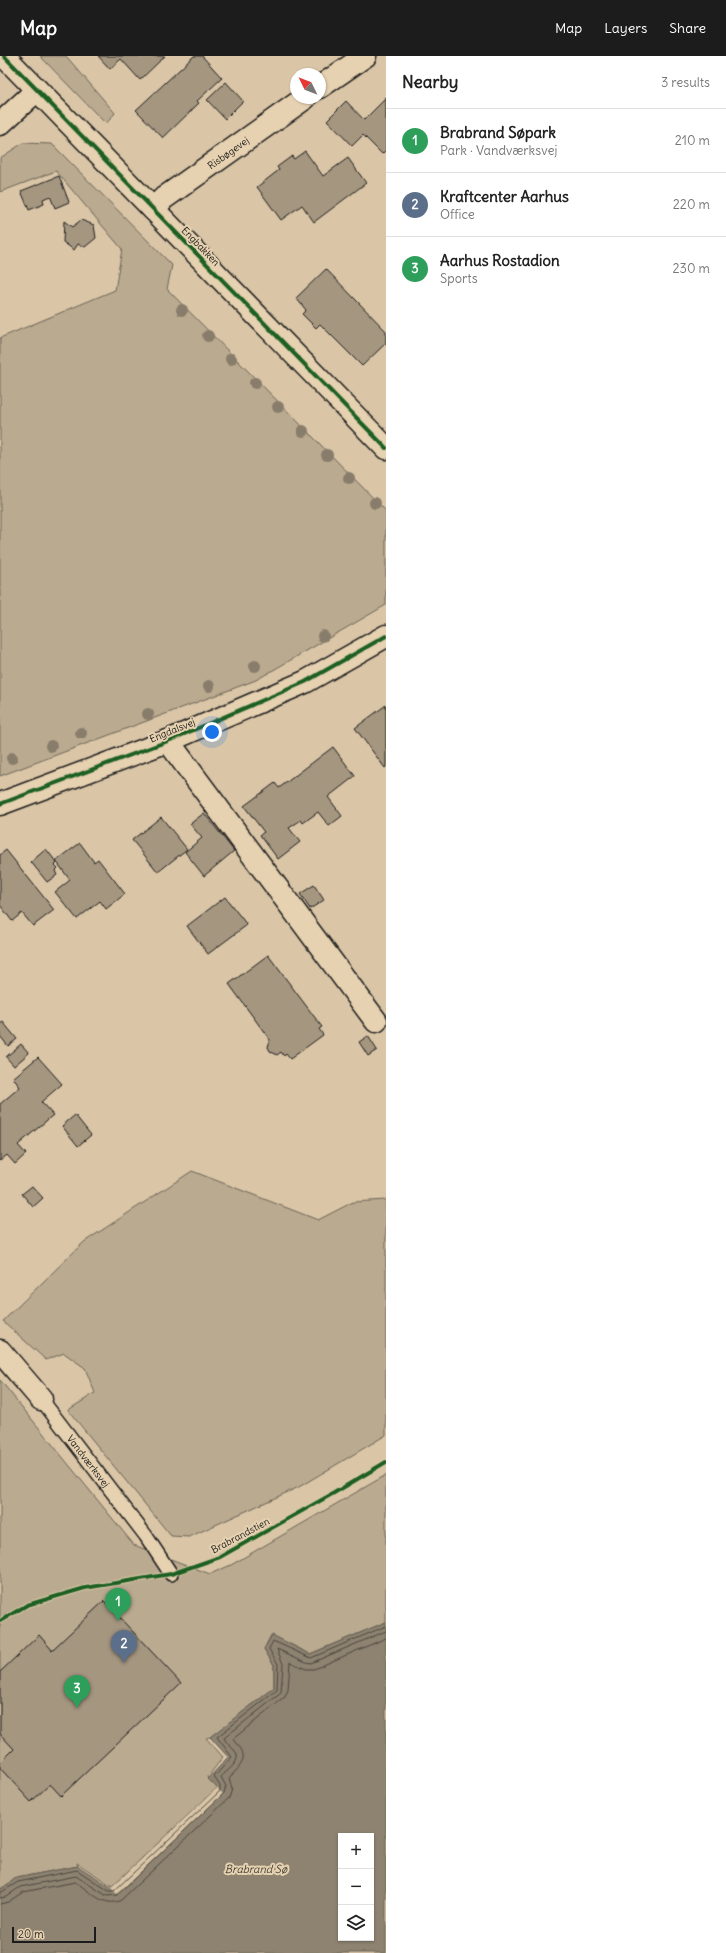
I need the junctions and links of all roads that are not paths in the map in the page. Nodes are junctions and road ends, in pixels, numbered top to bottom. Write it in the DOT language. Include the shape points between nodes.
graph roads {
  1 [pos="4,56"];
  2 [pos="365,56"];
  3 [pos="326,84"];
  4 [pos="37,90"];
  5 [pos="297,104"];
  6 [pos="0,124"];
  7 [pos="153,209"];
  8 [pos="386,448"];
  9 [pos="386,636"];
  10 [pos="168,741"];
  11 [pos="0,804"];
  12 [pos="376,1021"];
  13 [pos="0,1351"];
  14 [pos="41,1399"];
  15 [pos="171,1574"];
  1 -- 4 [label="street, Engbakken"];
  2 -- 3 [label="street"];
  4 -- 6 [label="street"];
  4 -- 7 [label="street, Engbakken"];
  5 -- 7 [label="street, Risbøgevej"];
  7 -- 8 [label="street, Engbakken"];
  9 -- 10 [label="street, Engdalsvej" via="305,682"];
  10 -- 11 [label="street, Engdalsvej"];
  10 -- 12 [label="street, Engdalsvej"];
  13 -- 14 [label="street, Vandværksvej"];
  14 -- 15 [label="lane, Vandværksvej" via="146,1536"];
}
